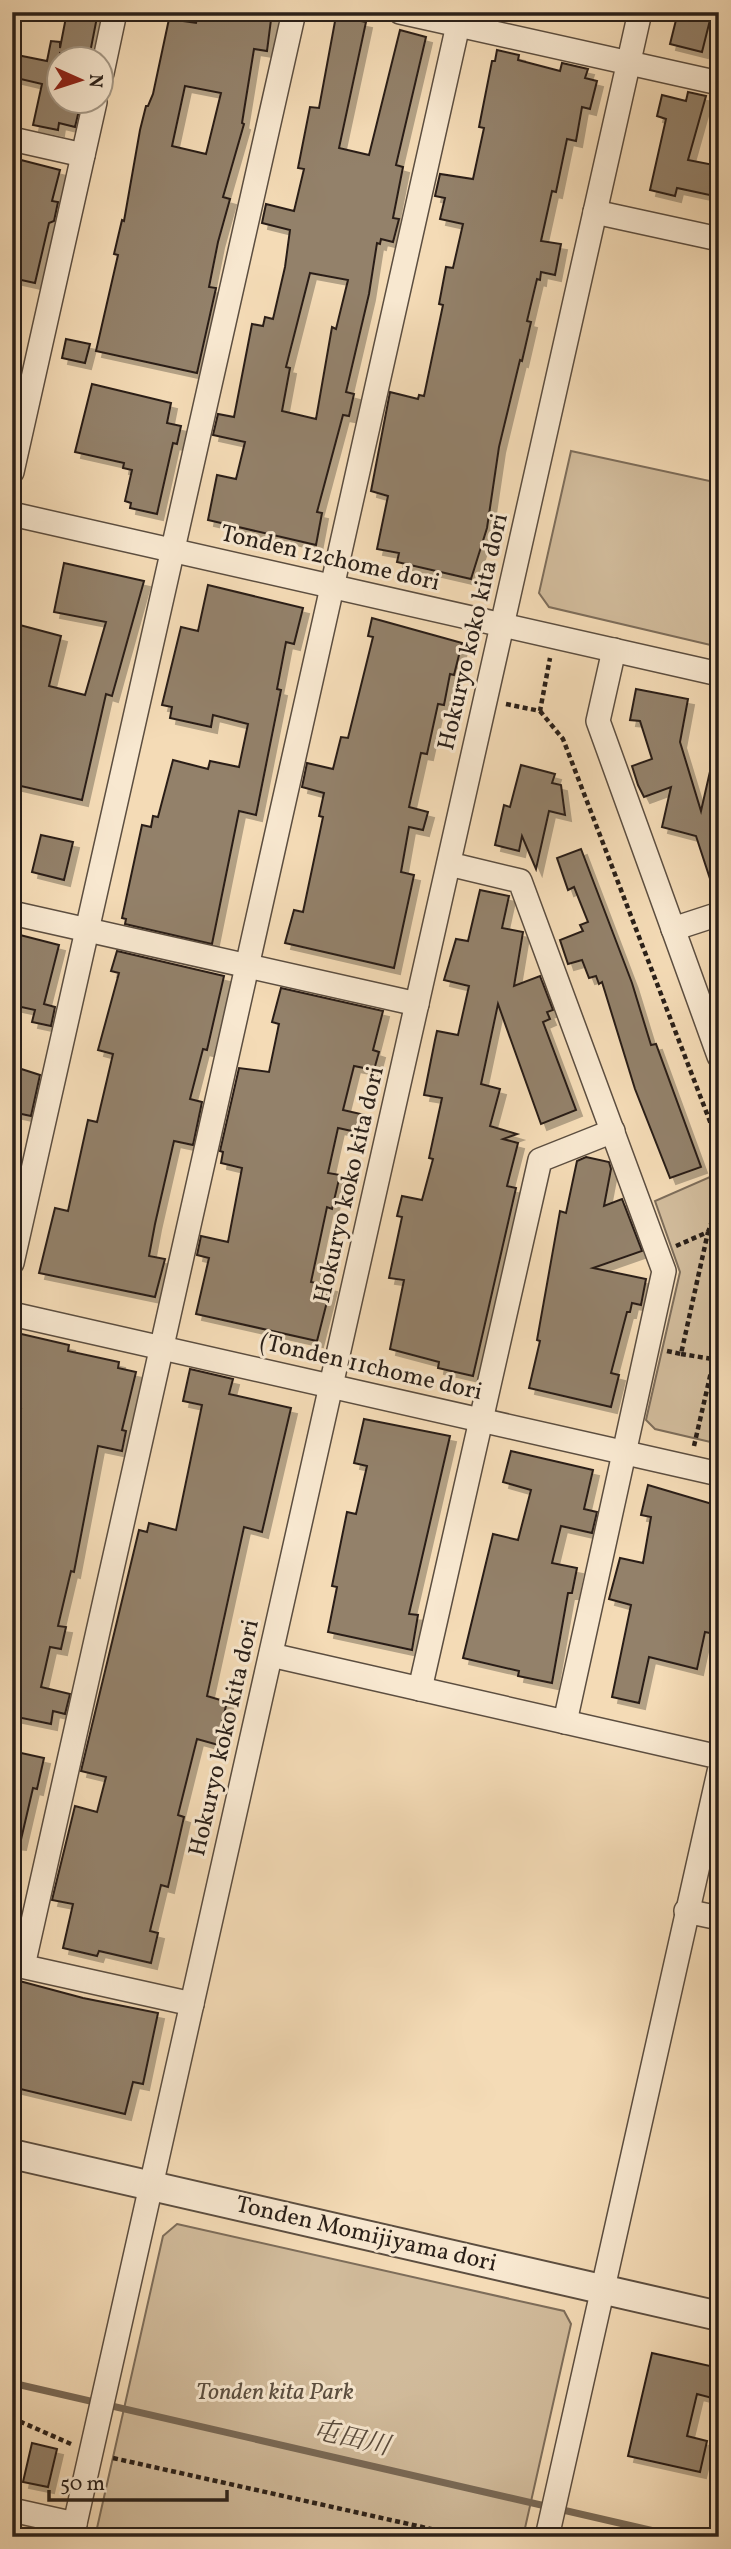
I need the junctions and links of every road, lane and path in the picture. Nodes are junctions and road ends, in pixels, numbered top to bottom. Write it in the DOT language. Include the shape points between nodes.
graph roads {
  1 [pos="115,12"];
  2 [pos="294,12"];
  3 [pos="400,12"];
  4 [pos="640,12"];
  5 [pos="458,25"];
  6 [pos="108,46"];
  7 [pos="629,63"];
  8 [pos="719,83"];
  9 [pos="92,116"];
  10 [pos="12,139"];
  11 [pos="83,155"];
  12 [pos="596,212"];
  13 [pos="719,239"];
  14 [pos="12,472"];
  15 [pos="12,514"];
  16 [pos="173,550"];
  17 [pos="332,586"];
  18 [pos="503,625"];
  19 [pos="614,650"];
  20 [pos="550,657"];
  21 [pos="719,674"];
  22 [pos="505,704"];
  23 [pos="540,711"];
  24 [pos="449,864"];
  25 [pos="12,913"];
  26 [pos="719,914"];
  27 [pos="673,929"];
  28 [pos="88,930"];
  29 [pos="247,967"];
  30 [pos="417,1004"];
  31 [pos="719,1056"];
  32 [pos="612,1130"];
  33 [pos="719,1145"];
  34 [pos="719,1203"];
  35 [pos="711,1224"];
  36 [pos="719,1226"];
  37 [pos="708,1232"];
  38 [pos="668,1250"];
  39 [pos="12,1264"];
  40 [pos="12,1314"];
  41 [pos="162,1347"];
  42 [pos="662,1350"];
  43 [pos="681,1354"];
  44 [pos="716,1360"];
  45 [pos="331,1386"];
  46 [pos="482,1420"];
  47 [pos="694,1447"];
  48 [pos="626,1452"];
  49 [pos="719,1474"];
  50 [pos="271,1655"];
  51 [pos="420,1689"];
  52 [pos="565,1722"];
  53 [pos="719,1757"];
  54 [pos="719,1772"];
  55 [pos="686,1911"];
  56 [pos="719,1918"];
  57 [pos="18,1965"];
  58 [pos="192,2004"];
  59 [pos="12,2154"];
  60 [pos="151,2186"];
  61 [pos="603,2289"];
  62 [pos="719,2316"];
  63 [pos="12,2418"];
  64 [pos="92,2446"];
  65 [pos="12,2510"];
  66 [pos="73,2530"];
  67 [pos="467,2537"];
  68 [pos="547,2537"];
  1 -- 6 [label="street"];
  2 -- 16 [label="street"];
  3 -- 5 [label="street"];
  4 -- 7 [label="street, Hokuryo koko kita dori"];
  5 -- 7 [label="street"];
  5 -- 17 [label="street"];
  7 -- 8 [label="street"];
  7 -- 12 [label="street, Hokuryo koko kita dori"];
  9 -- 11 [label="street"];
  10 -- 11 [label="street"];
  11 -- 14 [label="street"];
  12 -- 13 [label="street"];
  12 -- 18 [label="street, Hokuryo koko kita dori"];
  15 -- 16 [label="street, Tonden 12chome dori"];
  16 -- 17 [label="street, Tonden 12chome dori"];
  16 -- 28 [label="street"];
  17 -- 18 [label="street, Tonden 12chome dori"];
  17 -- 29 [label="street"];
  18 -- 19 [label="street, Tonden 12chome dori"];
  18 -- 24 [label="street, Hokuryo koko kita dori"];
  19 -- 21 [label="street, Tonden 12chome dori"];
  19 -- 27 [label="street" via="598,721"];
  20 -- 23 [label="path"];
  22 -- 23 [label="path"];
  23 -- 33 [label="path" via="563,739"];
  24 -- 30 [label="street, Hokuryo koko kita dori"];
  24 -- 32 [label="street" via="520,881"];
  25 -- 28 [label="street"];
  26 -- 27 [label="street"];
  27 -- 31 [label="street"];
  28 -- 29 [label="street"];
  28 -- 39 [label="street"];
  29 -- 30 [label="street"];
  29 -- 41 [label="street"];
  30 -- 45 [label="street, Hokuryo koko kita dori"];
  32 -- 46 [label="street" via="540,1160"];
  32 -- 48 [label="street" via="664,1270"];
  34 -- 35 [label="path"];
  35 -- 36 [label="path"];
  35 -- 37 [label="path"];
  37 -- 38 [label="path"];
  37 -- 43 [label="path"];
  40 -- 41 [label="street, (Tonden 11chome dori"];
  41 -- 45 [label="street, (Tonden 11chome dori"];
  41 -- 57 [label="street"];
  42 -- 43 [label="path"];
  43 -- 44 [label="path"];
  44 -- 47 [label="path"];
  45 -- 46 [label="street, (Tonden 11chome dori"];
  45 -- 50 [label="street, Hokuryo koko kita dori"];
  46 -- 48 [label="street, (Tonden 11chome dori"];
  46 -- 51 [label="street"];
  48 -- 49 [label="street, (Tonden 11chome dori"];
  48 -- 52 [label="street"];
  50 -- 51 [label="street"];
  50 -- 58 [label="street, Hokuryo koko kita dori"];
  51 -- 52 [label="street"];
  52 -- 53 [label="street"];
  54 -- 55 [label="street"];
  55 -- 56 [label="street"];
  55 -- 61 [label="street"];
  57 -- 58 [label="street"];
  58 -- 60 [label="street, Hokuryo koko kita dori"];
  59 -- 60 [label="street, Tonden Momijiyama dori"];
  60 -- 61 [label="street, Tonden Momijiyama dori"];
  60 -- 64 [label="street, Hokuryo koko kita dori"];
  61 -- 62 [label="street, Tonden Momijiyama dori"];
  61 -- 68 [label="street"];
  63 -- 64 [label="path"];
  64 -- 66 [label="street"];
  64 -- 67 [label="path"];
  65 -- 66 [label="street"];
}
